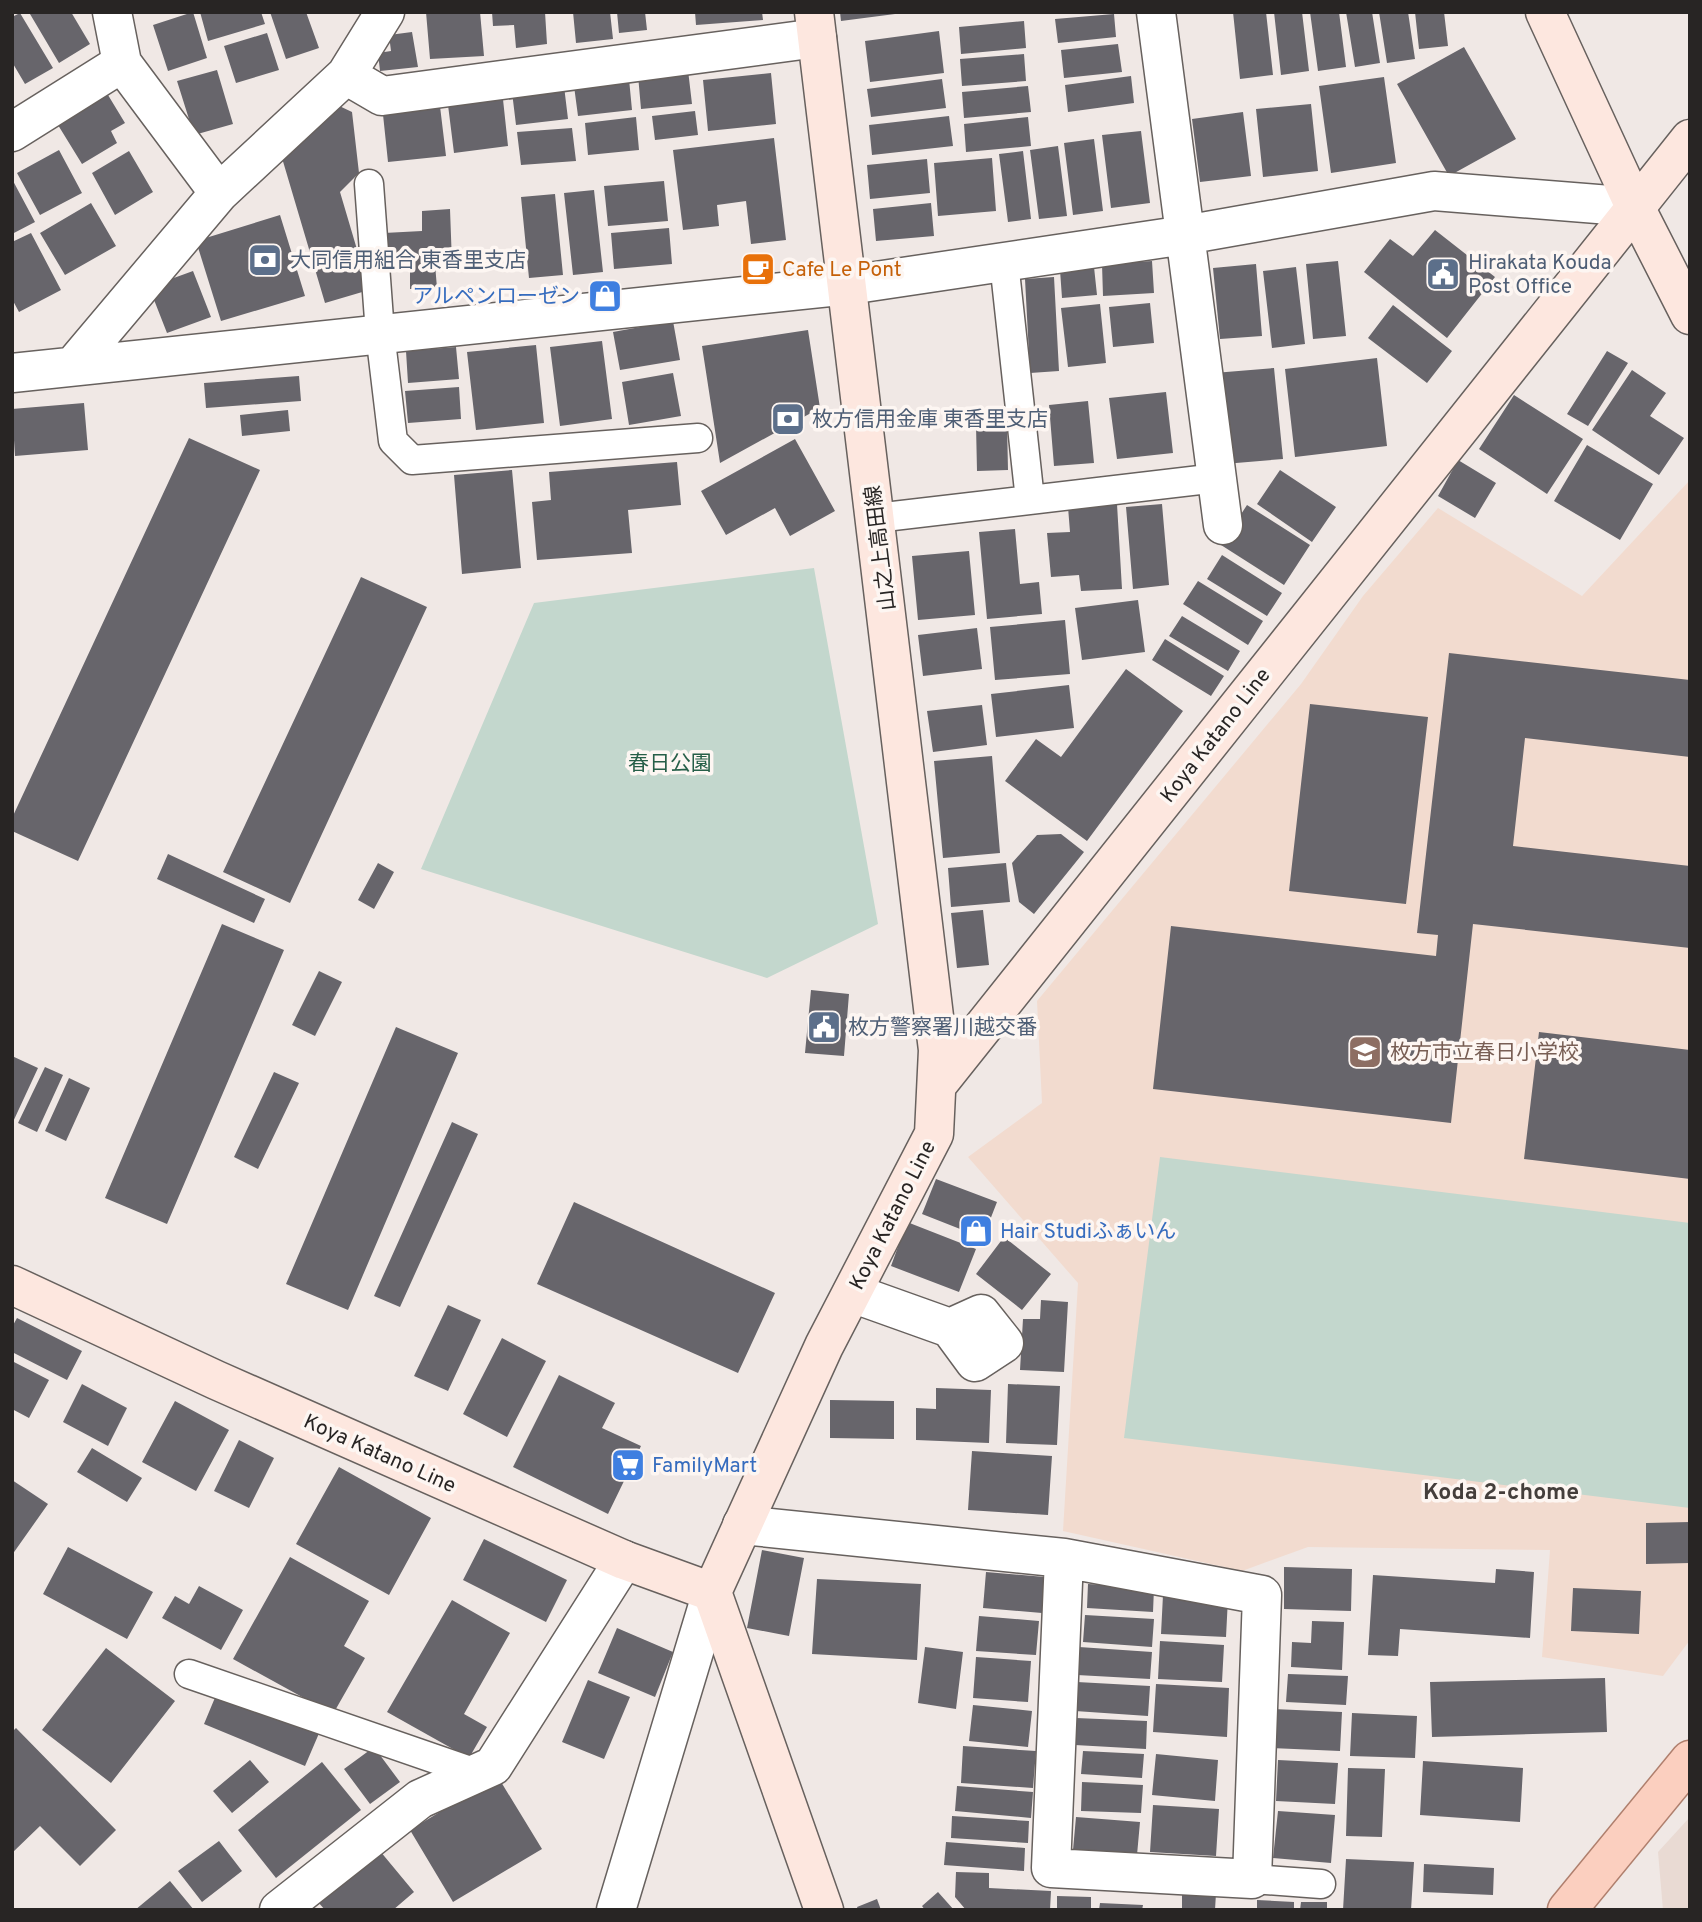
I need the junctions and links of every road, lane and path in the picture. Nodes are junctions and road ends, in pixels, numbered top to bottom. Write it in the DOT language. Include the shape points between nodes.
graph roads {
  1 [pos="112,12"];
  2 [pos="385,12"];
  3 [pos="1157,12"];
  4 [pos="1545,12"];
  5 [pos="816,25"];
  6 [pos="122,63"];
  7 [pos="346,75"];
  8 [pos="12,132"];
  9 [pos="1690,139"];
  10 [pos="369,184"];
  11 [pos="219,193"];
  12 [pos="1635,207"];
  13 [pos="1185,235"];
  14 [pos="1004,262"];
  15 [pos="849,285"];
  16 [pos="1690,316"];
  17 [pos="380,333"];
  18 [pos="74,365"];
  19 [pos="12,373"];
  20 [pos="698,438"];
  21 [pos="1217,478"];
  22 [pos="1030,500"];
  23 [pos="876,518"];
  24 [pos="1223,524"];
  25 [pos="937,1084"];
  26 [pos="12,1285"];
  27 [pos="852,1293"];
  28 [pos="950,1328"];
  29 [pos="742,1525"];
  30 [pos="1064,1558"];
  31 [pos="625,1560"];
  32 [pos="712,1591"];
  33 [pos="188,1674"];
  34 [pos="1690,1760"];
  35 [pos="476,1773"];
  36 [pos="1252,1880"];
  37 [pos="1321,1884"];
  38 [pos="279,1910"];
  39 [pos="616,1910"];
  40 [pos="824,1910"];
  41 [pos="1567,1910"];
  1 -- 6 [label="street"];
  2 -- 7 [label="street"];
  3 -- 13 [label="street"];
  4 -- 12 [label="main road"];
  5 -- 7 [label="street" via="382,96"];
  5 -- 15 [label="main road, 山之上高田線"];
  6 -- 8 [label="street"];
  6 -- 11 [label="street"];
  7 -- 11 [label="street"];
  9 -- 12 [label="main road, Koya Katano Line"];
  10 -- 17 [label="lane"];
  11 -- 18 [label="street"];
  12 -- 13 [label="street" via="1434,191"];
  12 -- 16 [label="main road"];
  12 -- 25 [label="main road, Koya Katano Line"];
  13 -- 14 [label="street"];
  13 -- 21 [label="street"];
  14 -- 15 [label="street"];
  14 -- 22 [label="lane"];
  15 -- 17 [label="street"];
  15 -- 23 [label="main road, 山之上高田線"];
  17 -- 18 [label="street"];
  17 -- 20 [label="lane" via="393,441 412,460"];
  18 -- 19 [label="street"];
  21 -- 22 [label="lane"];
  21 -- 24 [label="street"];
  22 -- 23 [label="lane"];
  23 -- 25 [label="main road, 山之上高田線" via="938,1050"];
  25 -- 27 [label="main road, Koya Katano Line" via="934,1134"];
  26 -- 31 [label="main road, Koya Katano Line"];
  27 -- 28 [label="street"];
  27 -- 29 [label="main road, Koya Katano Line"];
  29 -- 30 [label="street"];
  29 -- 32 [label="main road, Koya Katano Line"];
  30 -- 36 [label="street" via="1262,1595"];
  30 -- 36 [label="street" via="1051,1868"];
  31 -- 32 [label="main road, Koya Katano Line"];
  31 -- 35 [label="street" via="493,1766"];
  32 -- 39 [label="street"];
  32 -- 40 [label="main road"];
  33 -- 35 [label="lane"];
  34 -- 41 [label="main road"];
  35 -- 38 [label="street" via="420,1799"];
  36 -- 37 [label="lane"];
}
